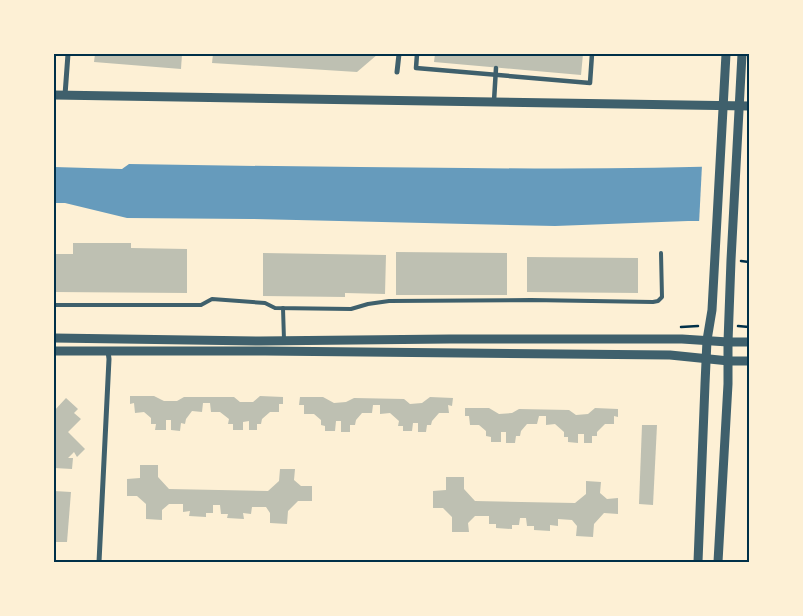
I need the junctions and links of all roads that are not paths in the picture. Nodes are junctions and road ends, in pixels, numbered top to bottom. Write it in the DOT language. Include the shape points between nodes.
graph roads {
  1 [pos="68,54"];
  2 [pos="398,54"];
  3 [pos="417,54"];
  4 [pos="592,54"];
  5 [pos="726,54"];
  6 [pos="742,54"];
  7 [pos="496,68"];
  8 [pos="397,72"];
  9 [pos="496,75"];
  10 [pos="54,95"];
  11 [pos="65,95"];
  12 [pos="494,102"];
  13 [pos="739,105"];
  14 [pos="723,106"];
  15 [pos="749,106"];
  16 [pos="661,254"];
  17 [pos="54,305"];
  18 [pos="283,308"];
  19 [pos="54,338"];
  20 [pos="284,340"];
  21 [pos="707,340"];
  22 [pos="728,342"];
  23 [pos="749,342"];
  24 [pos="54,351"];
  25 [pos="108,351"];
  26 [pos="706,359"];
  27 [pos="729,361"];
  28 [pos="749,361"];
  29 [pos="99,562"];
  30 [pos="698,562"];
  31 [pos="718,562"];
  1 -- 11 [label="street"];
  2 -- 8 [label="street"];
  3 -- 9 [label="street" via="416,68"];
  4 -- 9 [label="street" via="590,83"];
  5 -- 14 [label="street"];
  6 -- 13 [label="street"];
  7 -- 9 [label="street"];
  9 -- 12 [label="street"];
  10 -- 11 [label="street"];
  11 -- 12 [label="street"];
  12 -- 14 [label="street"];
  13 -- 14 [label="street"];
  13 -- 15 [label="street"];
  13 -- 22 [label="street"];
  14 -- 21 [label="street" via="712,310"];
  16 -- 18 [label="lane" via="662,296 658,301 389,300 351,309"];
  17 -- 18 [label="lane" via="201,306 212,299 266,303"];
  18 -- 20 [label="lane"];
  19 -- 20 [label="street"];
  20 -- 21 [label="street"];
  21 -- 22 [label="street"];
  21 -- 26 [label="street"];
  22 -- 23 [label="street"];
  22 -- 27 [label="street"];
  24 -- 25 [label="street"];
  25 -- 26 [label="street" via="670,355"];
  25 -- 29 [label="street"];
  26 -- 27 [label="street"];
  26 -- 30 [label="street"];
  27 -- 28 [label="street"];
  27 -- 31 [label="street"];
}
